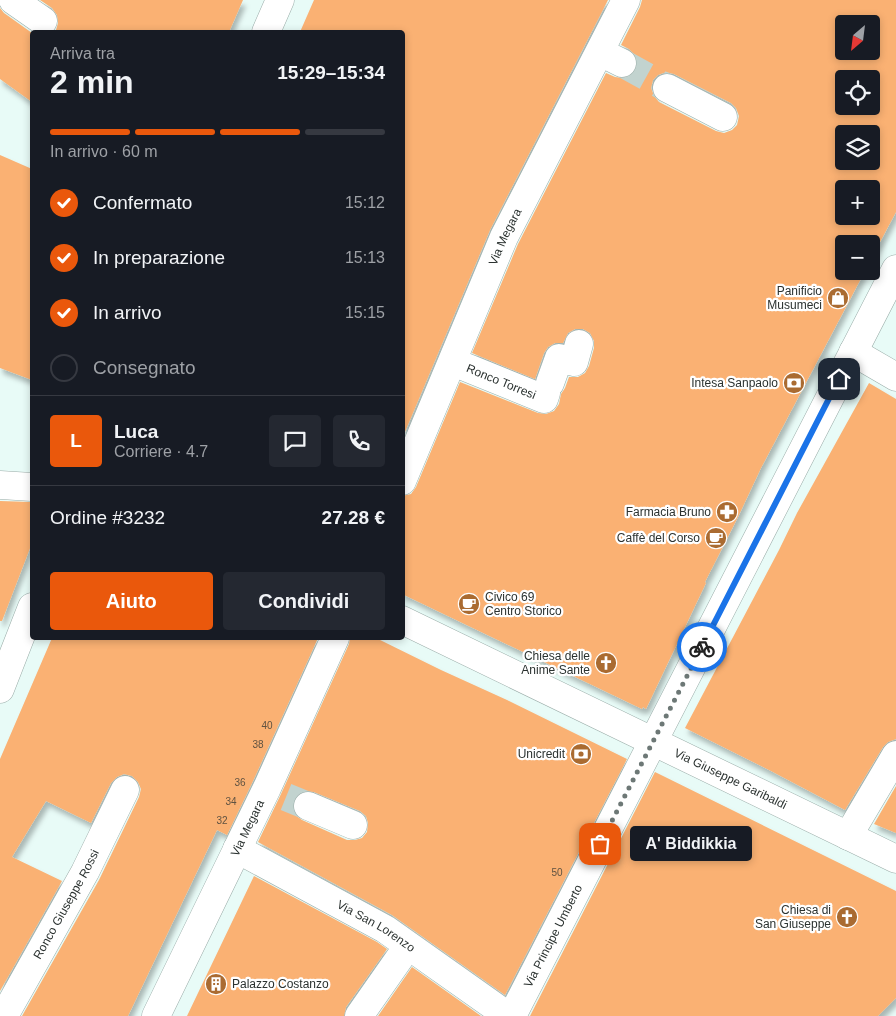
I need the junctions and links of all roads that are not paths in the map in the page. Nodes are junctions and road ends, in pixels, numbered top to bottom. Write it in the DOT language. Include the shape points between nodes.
graph roads {
  1 [pos="13,0"];
  2 [pos="280,0"];
  3 [pos="626,0"];
  4 [pos="42,22"];
  5 [pos="267,30"];
  6 [pos="667,88"];
  7 [pos="723,117"];
  8 [pos="896,269"];
  9 [pos="579,344"];
  10 [pos="853,352"];
  11 [pos="452,362"];
  12 [pos="896,377"];
  13 [pos="405,474"];
  14 [pos="0,485"];
  15 [pos="30,487"];
  16 [pos="30,612"];
  17 [pos="405,621"];
  18 [pos="334,640"];
  19 [pos="0,689"];
  20 [pos="653,742"];
  21 [pos="896,755"];
  22 [pos="125,790"];
  23 [pos="287,797"];
  24 [pos="352,825"];
  25 [pos="848,836"];
  26 [pos="237,850"];
  27 [pos="896,859"];
  28 [pos="408,946"];
  29 [pos="4,1016"];
  30 [pos="156,1016"];
  31 [pos="359,1016"];
  32 [pos="508,1016"];
  33 [pos="512,1016"];
  1 -- 4 [label="street"];
  2 -- 5 [label="street"];
  3 -- 11 [label="street, Via Megara" via="611,57 504,237"];
  6 -- 7 [label="street"];
  8 -- 10 [label="street, Via Principe Umberto"];
  9 -- 11 [label="street, Ronco Torresi" via="574,362 560,358 544,399"];
  10 -- 12 [label="street"];
  10 -- 20 [label="street, Via Principe Umberto"];
  11 -- 13 [label="street, Via Megara"];
  14 -- 15 [label="street"];
  16 -- 19 [label="street"];
  17 -- 20 [label="street, Via Giuseppe Garibaldi"];
  18 -- 23 [label="street, Via Megara"];
  20 -- 25 [label="street, Via Giuseppe Garibaldi"];
  20 -- 33 [label="street, Via Principe Umberto"];
  21 -- 25 [label="street"];
  22 -- 29 [label="street, Ronco Giuseppe Rossi" via="86,872"];
  23 -- 24 [label="street"];
  23 -- 26 [label="street, Via Megara"];
  25 -- 27 [label="street, Via Giuseppe Garibaldi"];
  26 -- 28 [label="street, Via San Lorenzo" via="385,929"];
  26 -- 30 [label="street, Via Megara"];
  28 -- 31 [label="street"];
  28 -- 32 [label="street, Via San Lorenzo"];
}
